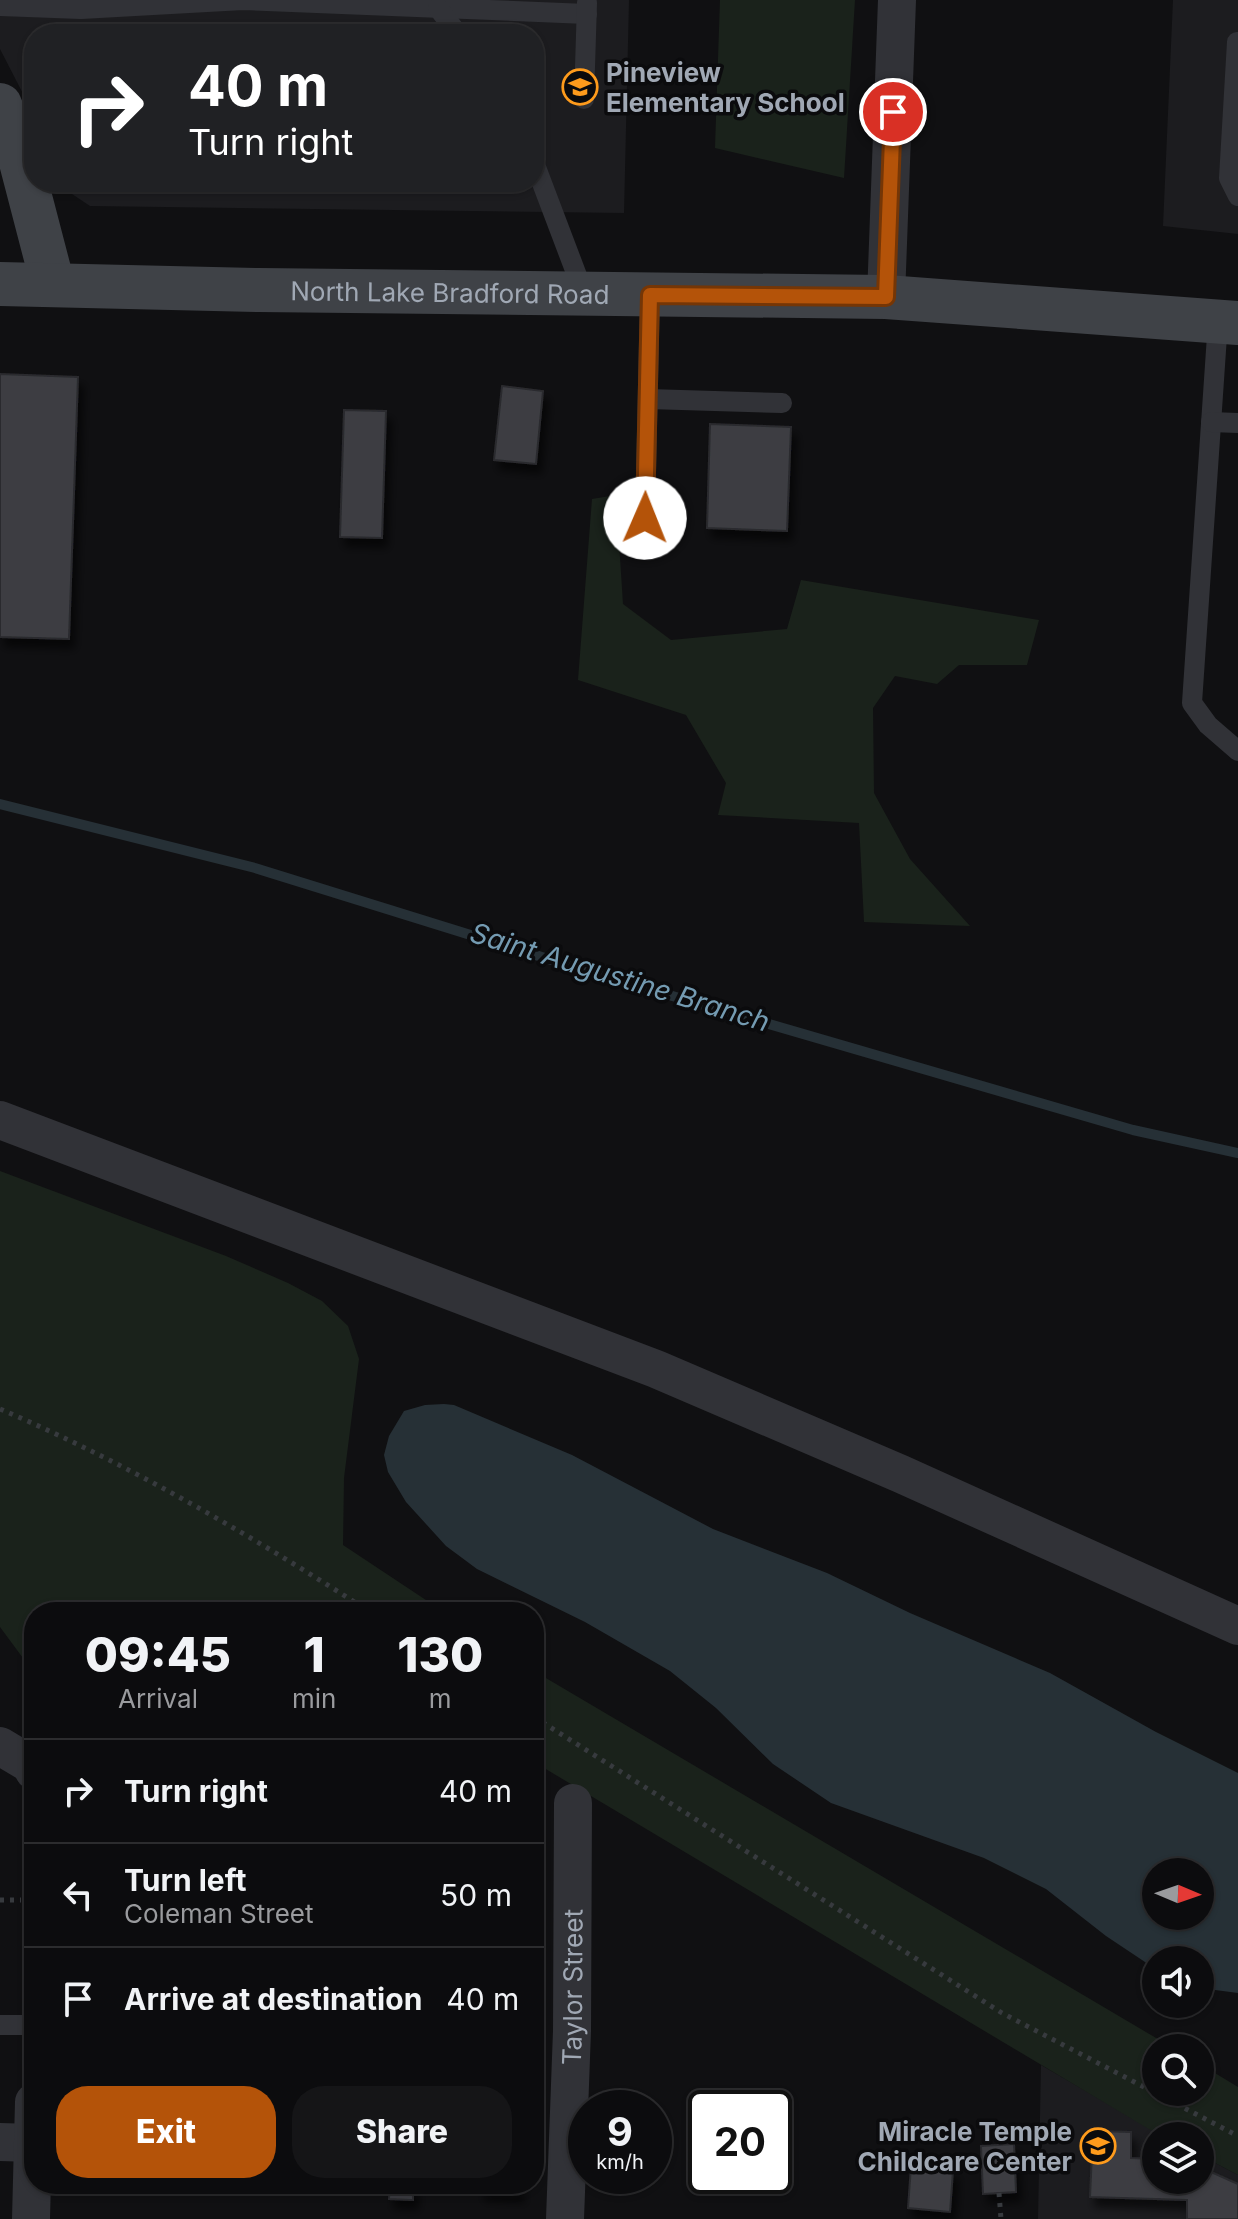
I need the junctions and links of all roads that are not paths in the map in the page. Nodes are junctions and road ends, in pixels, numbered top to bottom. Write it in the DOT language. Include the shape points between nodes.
graph roads {
  1 [pos="897,0"];
  2 [pos="79,5"];
  3 [pos="497,5"];
  4 [pos="0,6"];
  5 [pos="587,7"];
  6 [pos="438,8"];
  7 [pos="450,24"];
  8 [pos="1237,42"];
  9 [pos="584,99"];
  10 [pos="0,105"];
  11 [pos="24,174"];
  12 [pos="544,188"];
  13 [pos="29,192"];
  14 [pos="1238,196"];
  15 [pos="0,284"];
  16 [pos="53,285"];
  17 [pos="584,294"];
  18 [pos="650,295"];
  19 [pos="886,297"];
  20 [pos="1228,322"];
  21 [pos="648,399"];
  22 [pos="782,403"];
  23 [pos="1211,422"];
  24 [pos="1238,423"];
  25 [pos="645,518"];
  26 [pos="1238,751"];
  27 [pos="0,1120"];
  28 [pos="1238,1626"];
  29 [pos="573,1803"];
  30 [pos="0,2025"];
  31 [pos="24,2025"];
  32 [pos="16,2142"];
  33 [pos="24,2183"];
  34 [pos="26,2194"];
  35 [pos="31,2219"];
  36 [pos="565,2219"];
  1 -- 19 [label="street"];
  2 -- 4 [label="lane"];
  2 -- 6 [label="lane" via="243,0"];
  3 -- 5 [label="lane"];
  3 -- 6 [label="lane"];
  5 -- 9 [label="lane"];
  6 -- 7 [label="lane"];
  8 -- 14 [label="lane" via="1229,178"];
  10 -- 11 [label="main road"];
  12 -- 17 [label="lane"];
  13 -- 16 [label="main road"];
  15 -- 16 [label="main road, North Lake Bradford Road"];
  16 -- 17 [label="main road, North Lake Bradford Road"];
  17 -- 18 [label="main road, North Lake Bradford Road"];
  18 -- 19 [label="main road, North Lake Bradford Road"];
  18 -- 21 [label="lane"];
  19 -- 20 [label="main road, North Lake Bradford Road"];
  20 -- 23 [label="lane"];
  21 -- 22 [label="lane"];
  21 -- 25 [label="lane"];
  23 -- 24 [label="lane"];
  23 -- 26 [label="lane" via="1192,703"];
  27 -- 28 [label="street" via="656,1369"];
  29 -- 36 [label="street, Taylor Street"];
  30 -- 31 [label="lane"];
  32 -- 33 [label="street"];
  34 -- 35 [label="street"];
}
